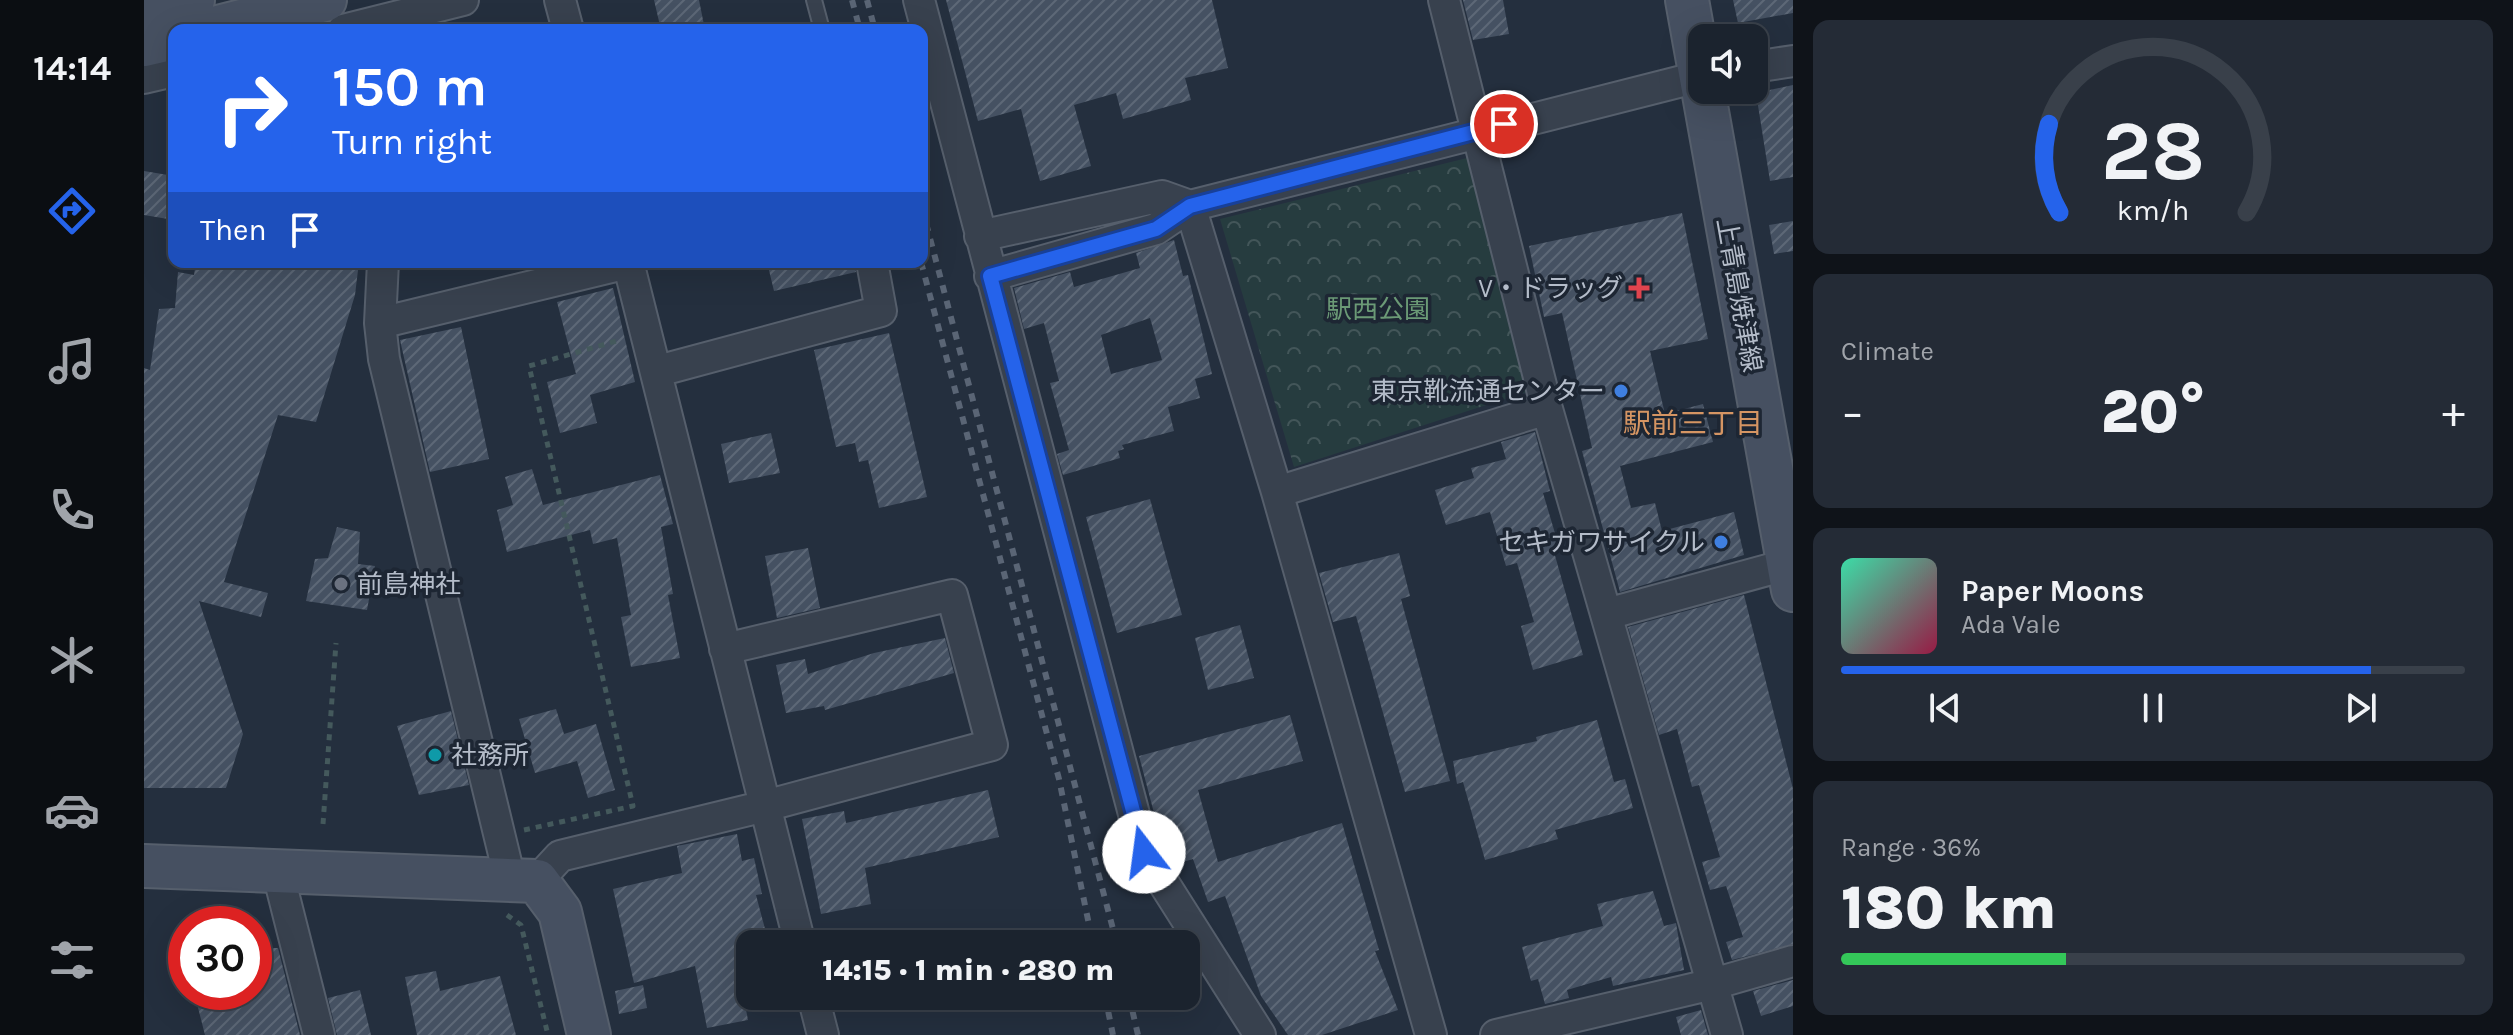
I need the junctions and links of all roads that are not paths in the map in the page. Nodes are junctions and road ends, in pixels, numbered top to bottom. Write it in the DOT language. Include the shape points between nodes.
graph roads {
  1 [pos="193,0"];
  2 [pos="463,0"];
  3 [pos="560,0"];
  4 [pos="814,0"];
  5 [pos="919,0"];
  6 [pos="1444,0"];
  7 [pos="1687,0"];
  8 [pos="341,22"];
  9 [pos="174,24"];
  10 [pos="307,24"];
  11 [pos="566,24"];
  12 [pos="820,24"];
  13 [pos="925,24"];
  14 [pos="1691,24"];
  15 [pos="168,32"];
  16 [pos="928,35"];
  17 [pos="155,48"];
  18 [pos="1793,61"];
  19 [pos="1768,65"];
  20 [pos="1688,79"];
  21 [pos="1706,104"];
  22 [pos="1476,130"];
  23 [pos="1190,206"];
  24 [pos="980,236"];
  25 [pos="383,268"];
  26 [pos="604,268"];
  27 [pos="630,268"];
  28 [pos="873,268"];
  29 [pos="990,276"];
  30 [pos="380,323"];
  31 [pos="658,371"];
  32 [pos="1547,409"];
  33 [pos="1277,492"];
  34 [pos="1791,572"];
  35 [pos="1607,614"];
  36 [pos="725,649"];
  37 [pos="765,806"];
  38 [pos="144,866"];
  39 [pos="278,873"];
  40 [pos="515,889"];
  41 [pos="796,930"];
  42 [pos="1793,961"];
  43 [pos="1713,984"];
  44 [pos="817,1010"];
  45 [pos="319,1035"];
  46 [pos="589,1035"];
  47 [pos="823,1035"];
  48 [pos="1260,1035"];
  49 [pos="1431,1035"];
  50 [pos="1496,1035"];
  51 [pos="1727,1035"];
  1 -- 9 [label="main road"];
  2 -- 8 [label="street"];
  3 -- 11 [label="street"];
  4 -- 12 [label="lane"];
  5 -- 13 [label="street"];
  6 -- 22 [label="street"];
  7 -- 14 [label="main road, 上青島焼津線"];
  8 -- 10 [label="main road"];
  15 -- 17 [label="main road"];
  16 -- 24 [label="street"];
  18 -- 19 [label="street"];
  20 -- 22 [label="street"];
  21 -- 34 [label="main road, 上青島焼津線"];
  22 -- 23 [label="street"];
  22 -- 32 [label="street"];
  23 -- 24 [label="street" via="1162,196"];
  23 -- 29 [label="street" via="1156,229"];
  23 -- 33 [label="street"];
  24 -- 29 [label="street"];
  25 -- 30 [label="street"];
  26 -- 30 [label="street"];
  27 -- 31 [label="street"];
  28 -- 31 [label="street" via="881,311"];
  29 -- 48 [label="street" via="1144,852"];
  30 -- 40 [label="street" via="384,359"];
  31 -- 36 [label="street"];
  32 -- 33 [label="street"];
  32 -- 35 [label="street"];
  33 -- 49 [label="street"];
  34 -- 35 [label="street"];
  35 -- 43 [label="street"];
  36 -- 37 [label="street"];
  36 -- 37 [label="street" via="952,595 992,745"];
  37 -- 40 [label="street" via="560,856"];
  37 -- 41 [label="street"];
  38 -- 39 [label="main road"];
  39 -- 40 [label="main road"];
  39 -- 45 [label="street"];
  40 -- 46 [label="main road" via="560,912"];
  42 -- 43 [label="street"];
  43 -- 50 [label="street"];
  43 -- 51 [label="street"];
  44 -- 47 [label="street"];
}
